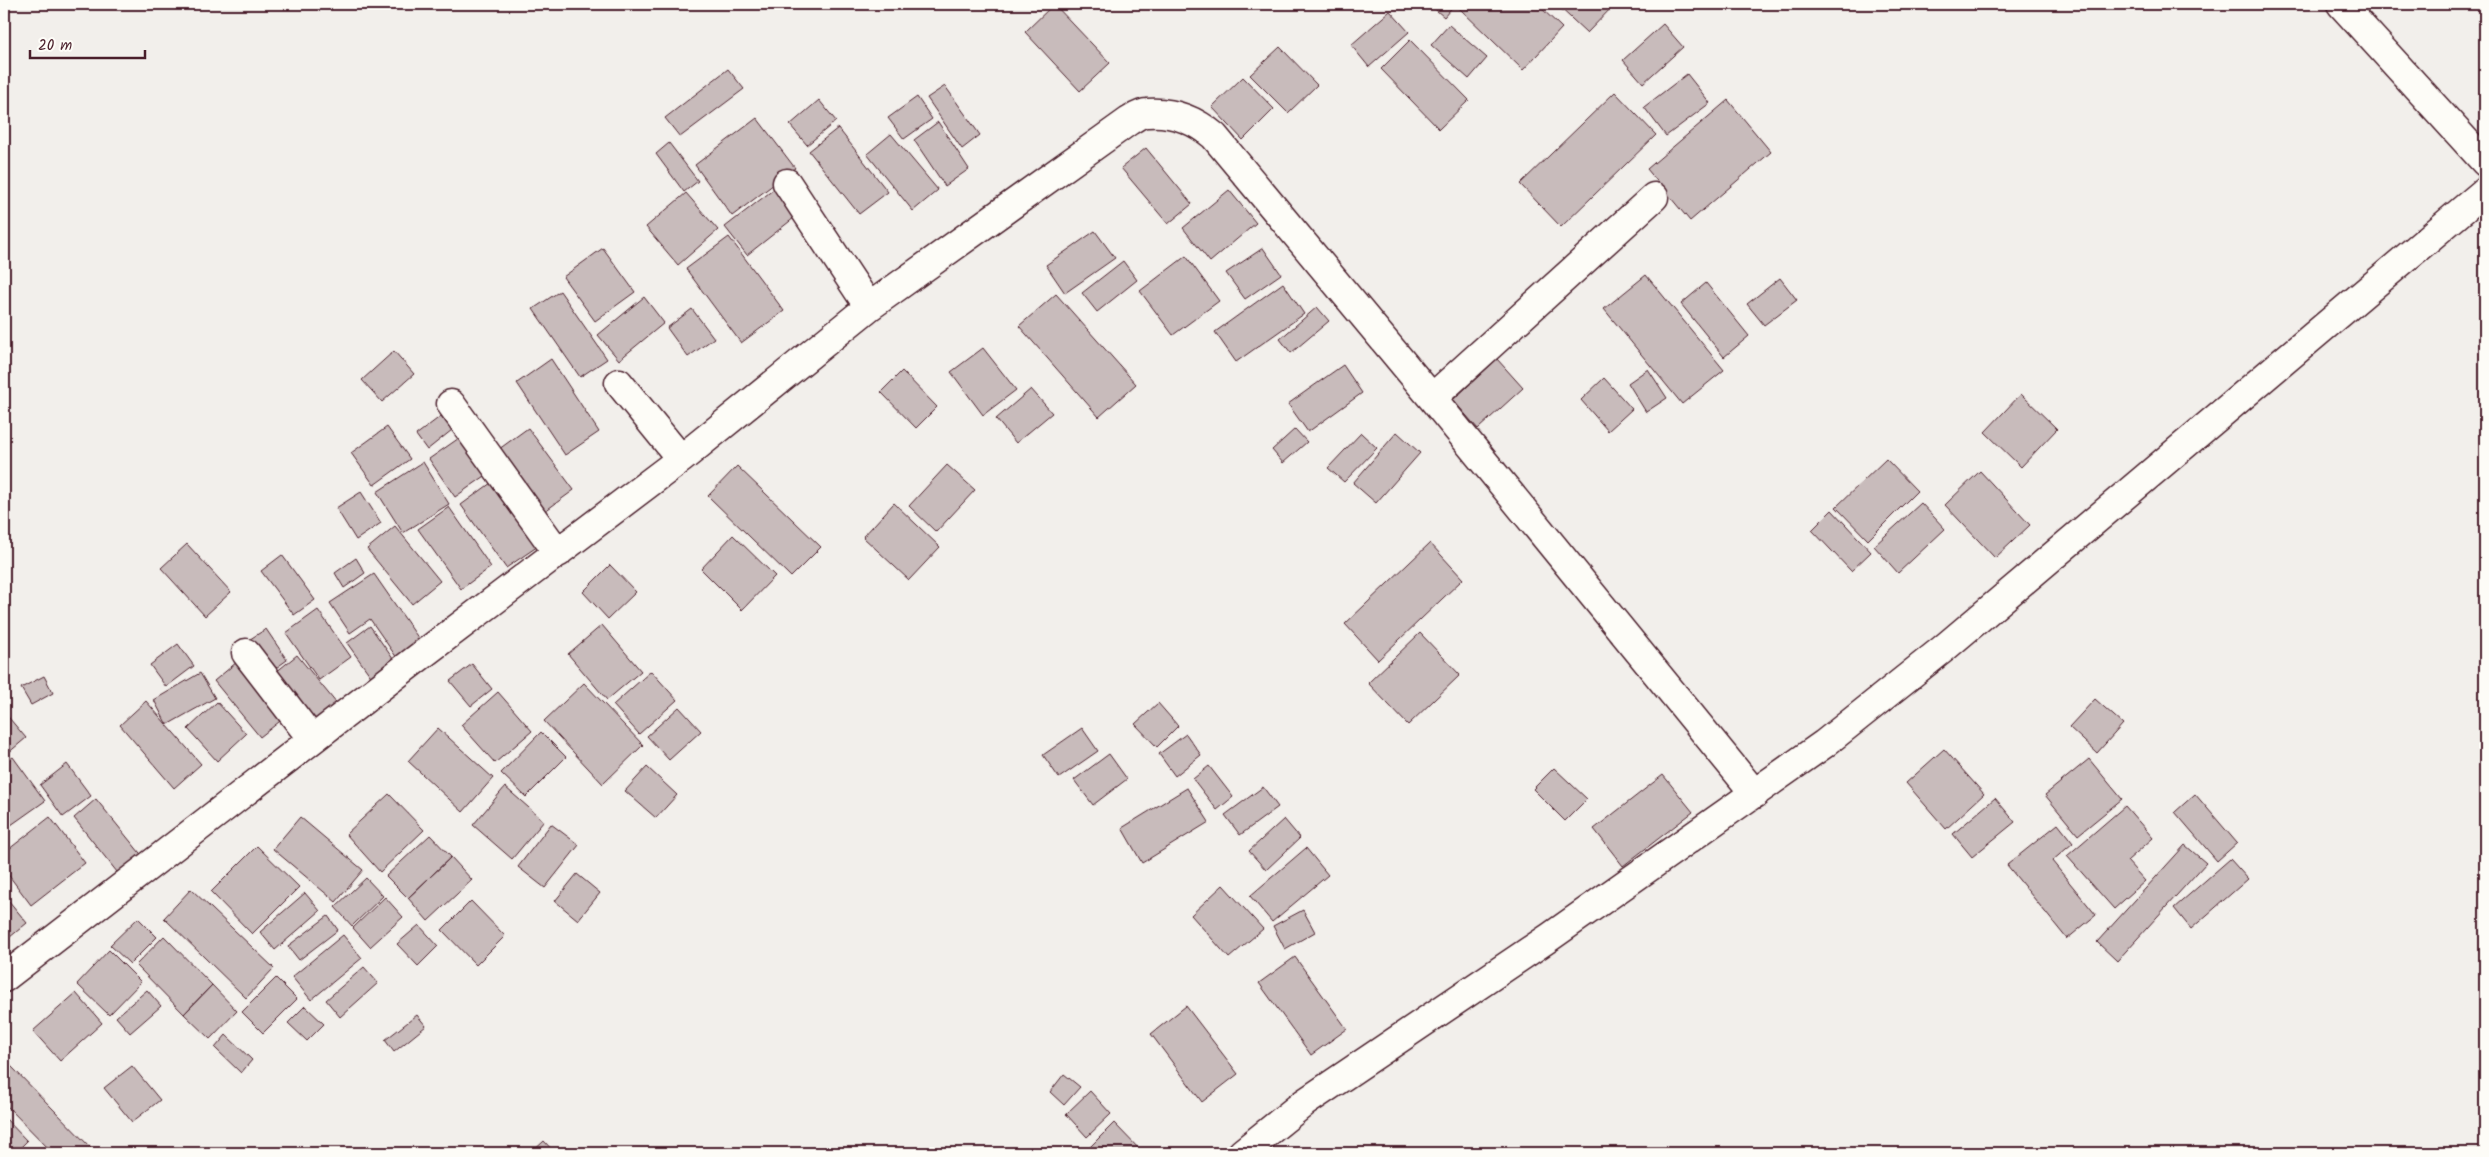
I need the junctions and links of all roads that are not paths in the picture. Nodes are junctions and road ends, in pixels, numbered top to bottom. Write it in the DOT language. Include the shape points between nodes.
graph roads {
  1 [pos="2341,4"];
  2 [pos="2485,162"];
  3 [pos="788,183"];
  4 [pos="2485,191"];
  5 [pos="1654,197"];
  6 [pos="869,307"];
  7 [pos="619,384"];
  8 [pos="1432,398"];
  9 [pos="451,404"];
  10 [pos="680,460"];
  11 [pos="558,553"];
  12 [pos="246,653"];
  13 [pos="312,739"];
  14 [pos="1755,794"];
  15 [pos="4,978"];
  16 [pos="1242,1153"];
  1 -- 2 [label="street"];
  3 -- 6 [label="street"];
  4 -- 14 [label="street" via="1943,650"];
  5 -- 8 [label="street"];
  6 -- 8 [label="street" via="1129,121 1146,113 1187,118 1214,136"];
  6 -- 10 [label="street"];
  7 -- 10 [label="street"];
  8 -- 14 [label="street"];
  9 -- 11 [label="street"];
  10 -- 11 [label="street"];
  11 -- 13 [label="street"];
  12 -- 13 [label="street"];
  13 -- 15 [label="street"];
  14 -- 16 [label="street" via="1304,1103"];
}
